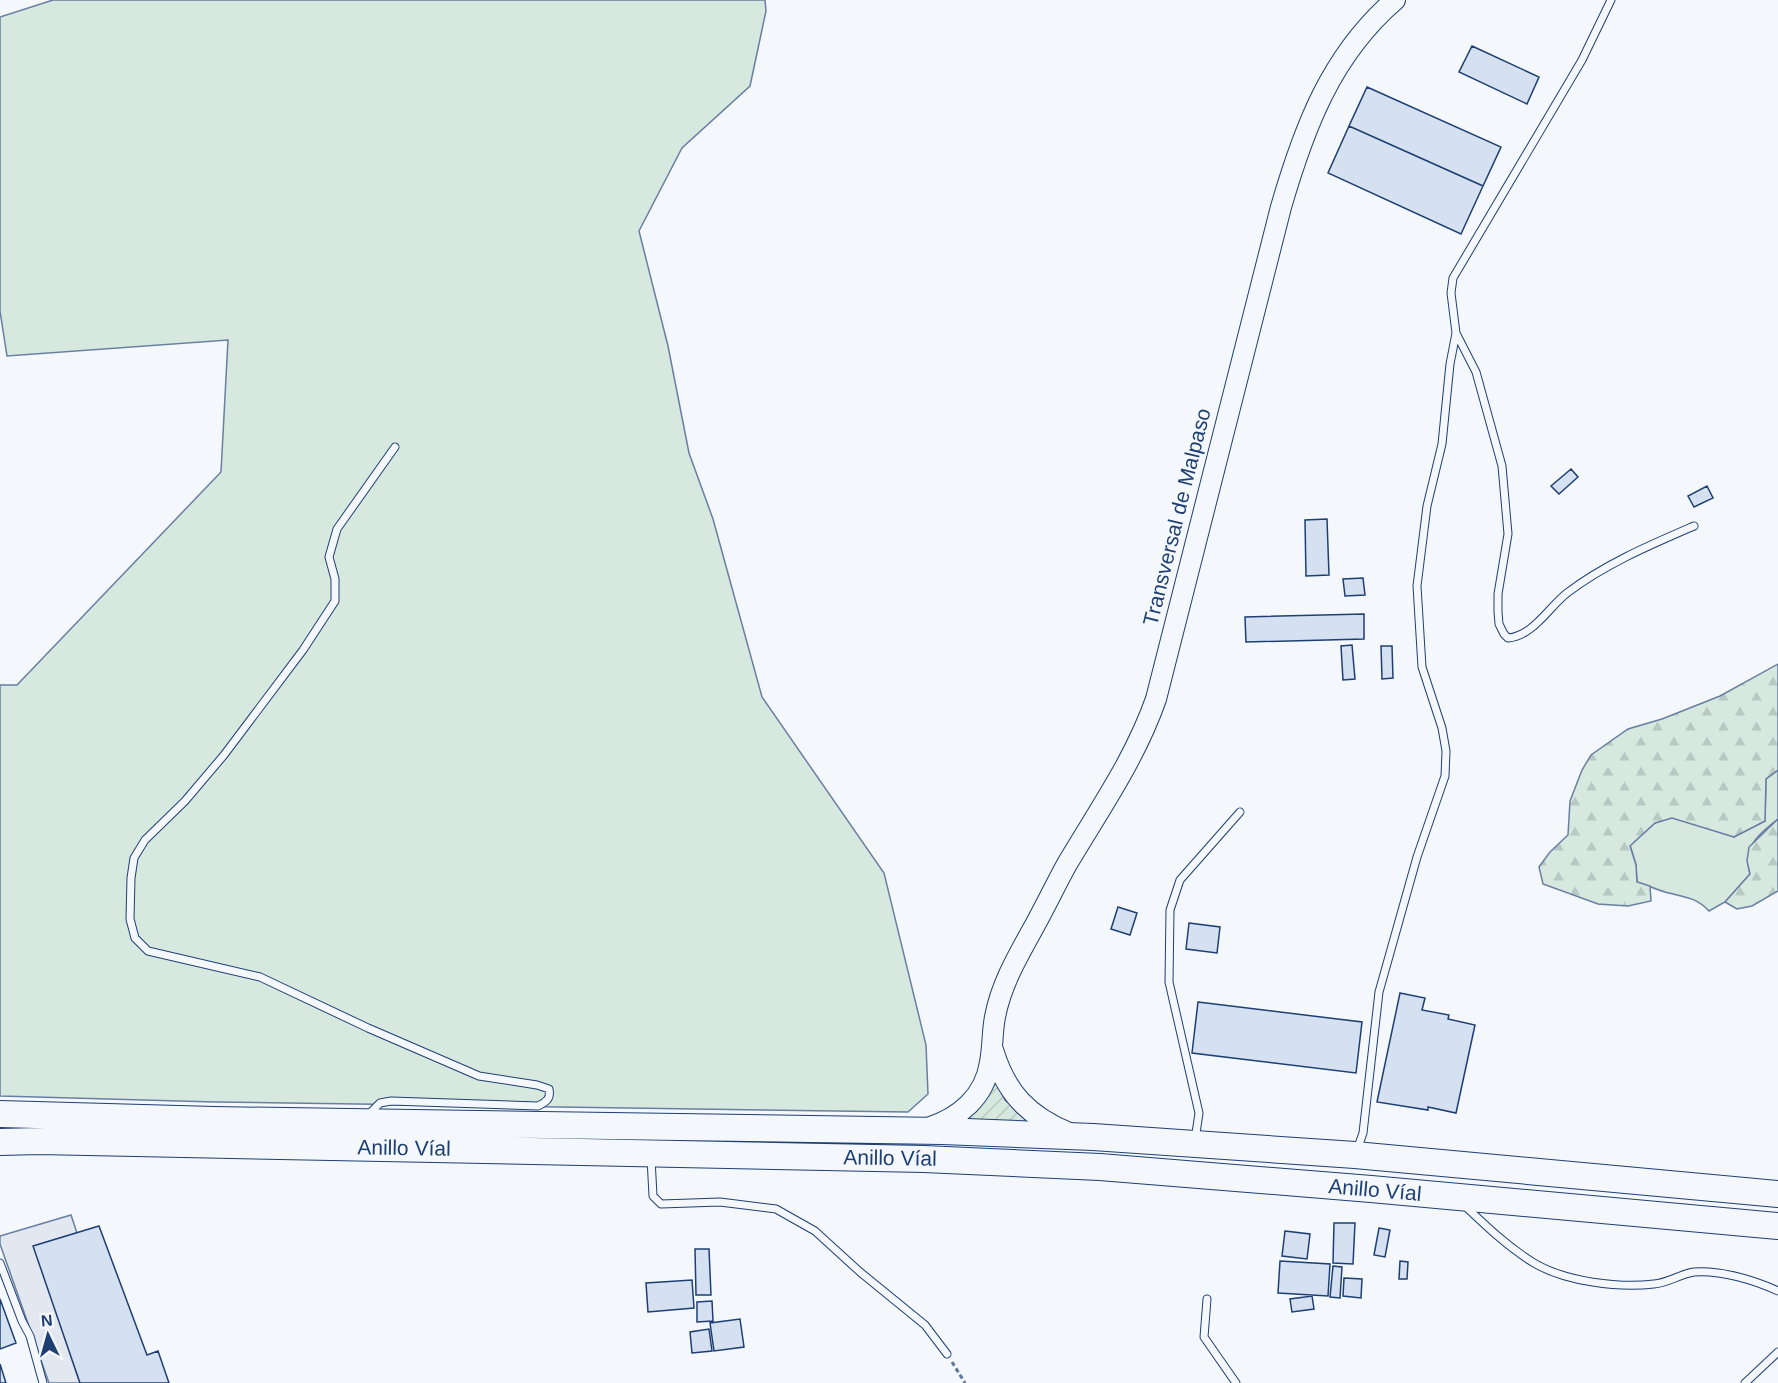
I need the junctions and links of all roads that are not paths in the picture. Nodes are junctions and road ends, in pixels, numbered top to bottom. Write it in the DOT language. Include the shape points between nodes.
graph roads {
  1 [pos="1395,0"];
  2 [pos="1611,0"];
  3 [pos="1456,333"];
  4 [pos="395,447"];
  5 [pos="1694,526"];
  6 [pos="1240,812"];
  7 [pos="992,1044"];
  8 [pos="0,1114"];
  9 [pos="358,1121"];
  10 [pos="920,1131"];
  11 [pos="1093,1137"];
  12 [pos="39,1141"];
  13 [pos="0,1142"];
  14 [pos="1194,1146"];
  15 [pos="0,1150"];
  16 [pos="651,1153"];
  17 [pos="1355,1155"];
  18 [pos="1778,1194"];
  19 [pos="1455,1197"];
  20 [pos="1778,1226"];
  21 [pos="0,1263"];
  22 [pos="1778,1291"];
  23 [pos="1207,1299"];
  24 [pos="1778,1352"];
  25 [pos="947,1354"];
  26 [pos="43,1383"];
  27 [pos="1236,1383"];
  28 [pos="1745,1383"];
  1 -- 7 [label="main road, Transversal de Malpaso" via="1345,54 1323,91 1301,145 1281,207 1156,699 1126,768 1067,865 1018,957 1000,998"];
  2 -- 3 [label="lane" via="1582,60 1453,278"];
  3 -- 5 [label="lane" via="1476,372 1502,466 1508,534 1498,612 1499,624 1508,638 1519,636 1561,598 1597,573"];
  3 -- 17 [label="lane" via="1418,586 1422,667 1442,728 1446,776 1417,857 1379,992 1363,1133"];
  4 -- 9 [label="lane" via="337,529 329,557 335,601 224,755 146,840 134,858 131,878 130,919 135,938 148,951 260,976 479,1076 549,1089 547,1102 538,1106 391,1101 380,1103"];
  6 -- 14 [label="lane" via="1180,880 1170,910 1169,982 1199,1113"];
  7 -- 10 [label="main road, Transversal de Malpaso" via="985,1082 975,1098 962,1112"];
  7 -- 11 [label="main road, Transversal de Malpaso" via="998,1068 1026,1108 1046,1123"];
  8 -- 9 [label="highway, Anillo Víal"];
  9 -- 10 [label="highway, Anillo Víal"];
  10 -- 11 [label="highway, Anillo Víal"];
  11 -- 14 [label="highway, Anillo Víal"];
  12 -- 13 [label="highway, Anillo Víal"];
  12 -- 15 [label="highway"];
  12 -- 16 [label="highway, Anillo Víal"];
  14 -- 17 [label="highway, Anillo Víal"];
  16 -- 19 [label="highway, Anillo Víal" via="1100,1167"];
  16 -- 25 [label="lane" via="653,1196 661,1204 720,1202 776,1209 815,1231 925,1325"];
  17 -- 18 [label="highway, Anillo Víal"];
  19 -- 20 [label="highway, Anillo Víal"];
  19 -- 22 [label="lane" via="1501,1240 1536,1264 1569,1276 1625,1286 1658,1284 1693,1272 1715,1273"];
  21 -- 26 [label="lane" via="30,1336"];
  23 -- 27 [label="lane" via="1203,1337"];
  24 -- 28 [label="lane"];
}
